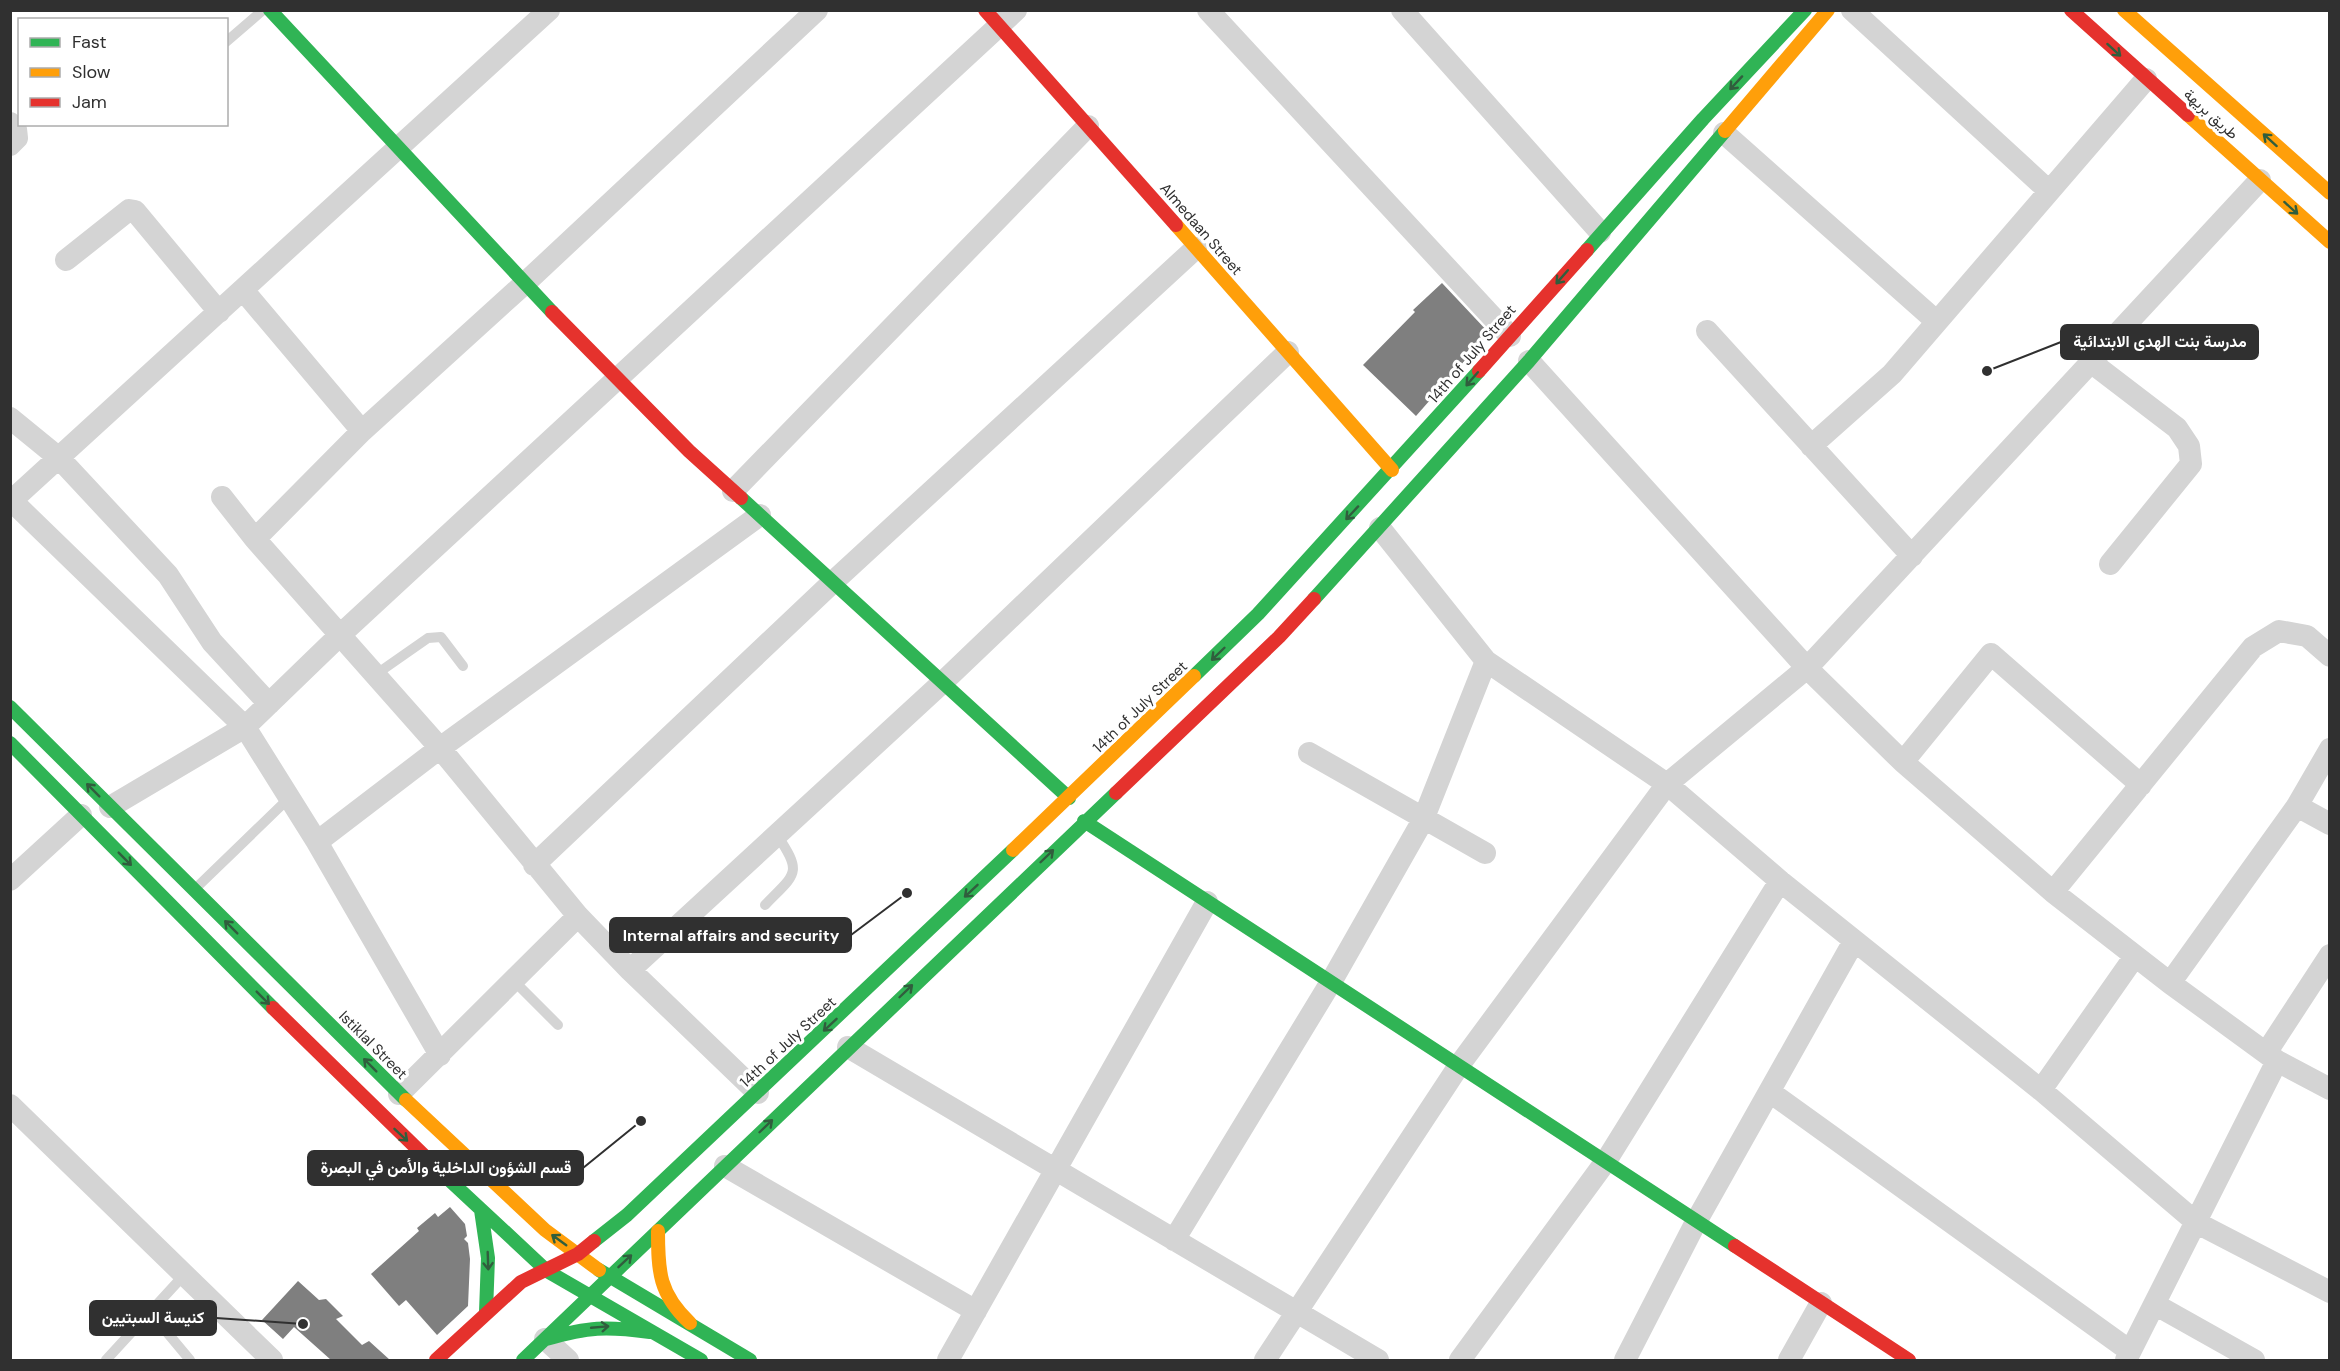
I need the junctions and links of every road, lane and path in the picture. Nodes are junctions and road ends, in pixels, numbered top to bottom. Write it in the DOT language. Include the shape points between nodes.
graph roads {
  1 [pos="263,10"];
  2 [pos="270,10"];
  3 [pos="549,10"];
  4 [pos="817,10"];
  5 [pos="985,10"];
  6 [pos="1016,10"];
  7 [pos="1208,10"];
  8 [pos="1402,10"];
  9 [pos="1790,10"];
  10 [pos="1805,10"];
  11 [pos="1828,10"];
  12 [pos="1844,10"];
  13 [pos="1852,10"];
  14 [pos="2071,10"];
  15 [pos="2124,10"];
  16 [pos="1000,27"];
  17 [pos="228,40"];
  18 [pos="1760,57"];
  19 [pos="1784,63"];
  20 [pos="2146,79"];
  21 [pos="10,123"];
  22 [pos="1088,126"];
  23 [pos="1724,133"];
  24 [pos="10,145"];
  25 [pos="397,150"];
  26 [pos="2260,180"];
  27 [pos="2049,191"];
  28 [pos="2330,193"];
  29 [pos="1600,232"];
  30 [pos="2330,242"];
  31 [pos="1196,248"];
  32 [pos="66,260"];
  33 [pos="524,284"];
  34 [pos="243,290"];
  35 [pos="219,312"];
  36 [pos="1936,321"];
  37 [pos="1707,331"];
  38 [pos="1510,336"];
  39 [pos="1287,352"];
  40 [pos="1529,361"];
  41 [pos="2092,363"];
  42 [pos="618,381"];
  43 [pos="10,418"];
  44 [pos="362,430"];
  45 [pos="1811,446"];
  46 [pos="59,458"];
  47 [pos="1392,470"];
  48 [pos="733,491"];
  49 [pos="222,497"];
  50 [pos="11,502"];
  51 [pos="760,515"];
  52 [pos="1380,528"];
  53 [pos="255,539"];
  54 [pos="1912,556"];
  55 [pos="2110,564"];
  56 [pos="834,581"];
  57 [pos="339,636"];
  58 [pos="2330,656"];
  59 [pos="1486,661"];
  60 [pos="463,666"];
  61 [pos="1807,668"];
  62 [pos="375,675"];
  63 [pos="943,682"];
  64 [pos="269,704"];
  65 [pos="10,707"];
  66 [pos="245,727"];
  67 [pos="10,743"];
  68 [pos="440,748"];
  69 [pos="2330,749"];
  70 [pos="1309,753"];
  71 [pos="1903,762"];
  72 [pos="1667,784"];
  73 [pos="2141,785"];
  74 [pos="289,798"];
  75 [pos="1069,798"];
  76 [pos="2297,806"];
  77 [pos="110,807"];
  78 [pos="81,814"];
  79 [pos="1423,820"];
  80 [pos="1084,821"];
  81 [pos="2330,824"];
  82 [pos="777,835"];
  83 [pos="317,842"];
  84 [pos="1485,853"];
  85 [pos="534,866"];
  86 [pos="10,880"];
  87 [pos="1780,881"];
  88 [pos="194,890"];
  89 [pos="2053,892"];
  90 [pos="1207,902"];
  91 [pos="765,905"];
  92 [pos="578,916"];
  93 [pos="1854,941"];
  94 [pos="2330,955"];
  95 [pos="2135,956"];
  96 [pos="630,970"];
  97 [pos="513,981"];
  98 [pos="1331,982"];
  99 [pos="2170,983"];
  100 [pos="558,1025"];
  101 [pos="848,1047"];
  102 [pos="440,1055"];
  103 [pos="2271,1057"];
  104 [pos="1460,1064"];
  105 [pos="2330,1089"];
  106 [pos="2041,1090"];
  107 [pos="1770,1092"];
  108 [pos="758,1093"];
  109 [pos="399,1094"];
  110 [pos="10,1105"];
  111 [pos="1606,1161"];
  112 [pos="725,1166"];
  113 [pos="1056,1170"];
  114 [pos="480,1210"];
  115 [pos="1697,1220"];
  116 [pos="2197,1223"];
  117 [pos="658,1231"];
  118 [pos="1174,1240"];
  119 [pos="578,1254"];
  120 [pos="547,1271"];
  121 [pos="184,1275"];
  122 [pos="608,1278"];
  123 [pos="2330,1292"];
  124 [pos="590,1296"];
  125 [pos="1821,1303"];
  126 [pos="2156,1305"];
  127 [pos="976,1311"];
  128 [pos="150,1312"];
  129 [pos="486,1312"];
  130 [pos="1297,1313"];
  131 [pos="695,1327"];
  132 [pos="656,1333"];
  133 [pos="545,1339"];
  134 [pos="2128,1356"];
  135 [pos="106,1360"];
  136 [pos="190,1360"];
  137 [pos="272,1360"];
  138 [pos="436,1360"];
  139 [pos="523,1360"];
  140 [pos="568,1360"];
  141 [pos="701,1360"];
  142 [pos="750,1360"];
  143 [pos="948,1360"];
  144 [pos="1265,1360"];
  145 [pos="1378,1360"];
  146 [pos="1460,1360"];
  147 [pos="1625,1360"];
  148 [pos="1789,1360"];
  149 [pos="1909,1360"];
  150 [pos="2254,1360"];
  1 -- 17 [label="lane"];
  2 -- 25 [label="main road"];
  3 -- 25 [label="street"];
  4 -- 33 [label="street"];
  5 -- 16 [label="main road, Almedaan Street"];
  6 -- 16 [label="street"];
  7 -- 38 [label="street"];
  8 -- 29 [label="street"];
  9 -- 18 [label="main road"];
  10 -- 18 [label="main road, 14th of July Street"];
  11 -- 19 [label="main road"];
  12 -- 19 [label="main road"];
  13 -- 27 [label="street"];
  14 -- 20 [label="main road, طريق بريهة, one-way"];
  28 -- 15 [label="main road, طريق بريهة, one-way"];
  16 -- 22 [label="main road, Almedaan Street"];
  16 -- 42 [label="street"];
  18 -- 29 [label="main road, 14th of July Street, one-way"];
  19 -- 23 [label="main road"];
  20 -- 26 [label="main road, طريق بريهة"];
  20 -- 27 [label="street"];
  21 -- 24 [label="street" via="17,138"];
  22 -- 31 [label="main road, Almedaan Street"];
  22 -- 48 [label="street"];
  23 -- 36 [label="street"];
  23 -- 40 [label="main road"];
  25 -- 33 [label="main road"];
  25 -- 34 [label="street"];
  26 -- 30 [label="main road, طريق بريهة, one-way"];
  26 -- 41 [label="street"];
  27 -- 36 [label="street"];
  29 -- 38 [label="main road, 14th of July Street, one-way"];
  31 -- 39 [label="main road, Almedaan Street"];
  31 -- 56 [label="street"];
  32 -- 35 [label="street" via="129,210 135,211"];
  33 -- 42 [label="main road"];
  33 -- 44 [label="street"];
  34 -- 35 [label="street"];
  34 -- 44 [label="street"];
  35 -- 46 [label="street"];
  36 -- 45 [label="street" via="1892,374"];
  37 -- 45 [label="street"];
  38 -- 47 [label="main road, 14th of July Street, one-way"];
  39 -- 47 [label="main road, Almedaan Street"];
  39 -- 63 [label="street"];
  40 -- 52 [label="main road"];
  40 -- 61 [label="street"];
  41 -- 54 [label="street"];
  41 -- 55 [label="street" via="2177,428 2189,446 2191,464"];
  42 -- 48 [label="main road"];
  42 -- 57 [label="street"];
  43 -- 46 [label="street"];
  44 -- 53 [label="street"];
  45 -- 54 [label="street"];
  46 -- 50 [label="street"];
  46 -- 64 [label="street" via="168,575 212,642"];
  47 -- 75 [label="main road, 14th of July Street, one-way" via="1258,614"];
  48 -- 51 [label="main road"];
  49 -- 53 [label="street"];
  50 -- 66 [label="street"];
  51 -- 56 [label="main road"];
  51 -- 68 [label="street"];
  52 -- 59 [label="street"];
  52 -- 80 [label="main road" via="1279,637"];
  53 -- 57 [label="street"];
  54 -- 61 [label="street"];
  56 -- 63 [label="main road"];
  56 -- 85 [label="street"];
  57 -- 62 [label="street"];
  57 -- 64 [label="street"];
  58 -- 73 [label="street" via="2307,636 2279,631 2253,647"];
  59 -- 72 [label="street"];
  59 -- 79 [label="street"];
  60 -- 62 [label="lane" via="441,637 428,638"];
  61 -- 71 [label="street"];
  61 -- 72 [label="street"];
  62 -- 68 [label="street"];
  63 -- 75 [label="main road"];
  63 -- 82 [label="street"];
  64 -- 66 [label="street"];
  77 -- 65 [label="main road, Istiklal Street, one-way"];
  66 -- 74 [label="street"];
  66 -- 77 [label="street"];
  67 -- 78 [label="main road"];
  68 -- 83 [label="street"];
  68 -- 85 [label="street"];
  69 -- 76 [label="street"];
  70 -- 79 [label="street"];
  71 -- 73 [label="street" via="1991,654"];
  71 -- 89 [label="street"];
  72 -- 87 [label="street"];
  72 -- 104 [label="street"];
  73 -- 89 [label="street"];
  74 -- 83 [label="street"];
  74 -- 88 [label="lane"];
  75 -- 108 [label="main road, 14th of July Street, one-way"];
  76 -- 81 [label="street"];
  76 -- 99 [label="street"];
  77 -- 88 [label="main road, Istiklal Street"];
  78 -- 86 [label="street"];
  78 -- 114 [label="main road, one-way"];
  79 -- 84 [label="street"];
  79 -- 98 [label="street"];
  80 -- 90 [label="main road"];
  101 -- 80 [label="main road, one-way"];
  82 -- 91 [label="lane" via="795,868 790,880"];
  82 -- 96 [label="street"];
  83 -- 102 [label="street"];
  85 -- 92 [label="street"];
  87 -- 93 [label="street"];
  87 -- 111 [label="street"];
  109 -- 88 [label="main road, Istiklal Street, one-way"];
  89 -- 95 [label="street"];
  90 -- 98 [label="main road"];
  90 -- 113 [label="street"];
  92 -- 96 [label="street"];
  92 -- 97 [label="street"];
  93 -- 106 [label="street"];
  93 -- 107 [label="street"];
  94 -- 103 [label="street"];
  95 -- 99 [label="street"];
  95 -- 106 [label="street"];
  96 -- 108 [label="street"];
  97 -- 100 [label="lane"];
  97 -- 102 [label="street"];
  98 -- 104 [label="main road"];
  98 -- 118 [label="street"];
  99 -- 103 [label="street"];
  112 -- 101 [label="main road, one-way"];
  101 -- 113 [label="street"];
  102 -- 109 [label="street"];
  103 -- 105 [label="street"];
  103 -- 116 [label="street"];
  104 -- 111 [label="main road"];
  104 -- 130 [label="street"];
  106 -- 116 [label="street"];
  107 -- 115 [label="street"];
  107 -- 134 [label="street"];
  108 -- 119 [label="main road, 14th of July Street" via="627,1215"];
  119 -- 109 [label="main road, Istiklal Street, one-way" via="545,1230"];
  110 -- 121 [label="street"];
  111 -- 115 [label="main road"];
  111 -- 146 [label="street"];
  112 -- 117 [label="main road"];
  112 -- 127 [label="street"];
  113 -- 118 [label="street"];
  113 -- 127 [label="street"];
  114 -- 120 [label="main road"];
  114 -- 129 [label="main road, one-way" via="488,1258"];
  115 -- 125 [label="main road"];
  115 -- 147 [label="street"];
  116 -- 123 [label="street"];
  116 -- 126 [label="street"];
  122 -- 117 [label="main road, one-way"];
  117 -- 131 [label="main road" via="661,1288 677,1312"];
  118 -- 130 [label="street"];
  119 -- 120 [label="main road, 14th of July Street"];
  119 -- 122 [label="main road, Istiklal Street"];
  120 -- 124 [label="main road"];
  120 -- 129 [label="main road, 14th of July Street" via="521,1282"];
  121 -- 128 [label="lane"];
  121 -- 137 [label="street"];
  122 -- 124 [label="main road"];
  122 -- 131 [label="main road, Istiklal Street"];
  124 -- 132 [label="main road"];
  124 -- 133 [label="main road"];
  125 -- 148 [label="street"];
  125 -- 149 [label="main road"];
  126 -- 134 [label="street"];
  126 -- 150 [label="street"];
  127 -- 143 [label="street"];
  128 -- 135 [label="lane"];
  128 -- 136 [label="lane"];
  129 -- 138 [label="main road, 14th of July Street"];
  130 -- 144 [label="street"];
  130 -- 145 [label="street"];
  131 -- 142 [label="main road, Istiklal Street"];
  133 -- 132 [label="main road, one-way" via="608,1326"];
  132 -- 141 [label="main road"];
  133 -- 139 [label="main road"];
  133 -- 140 [label="street"];
}
